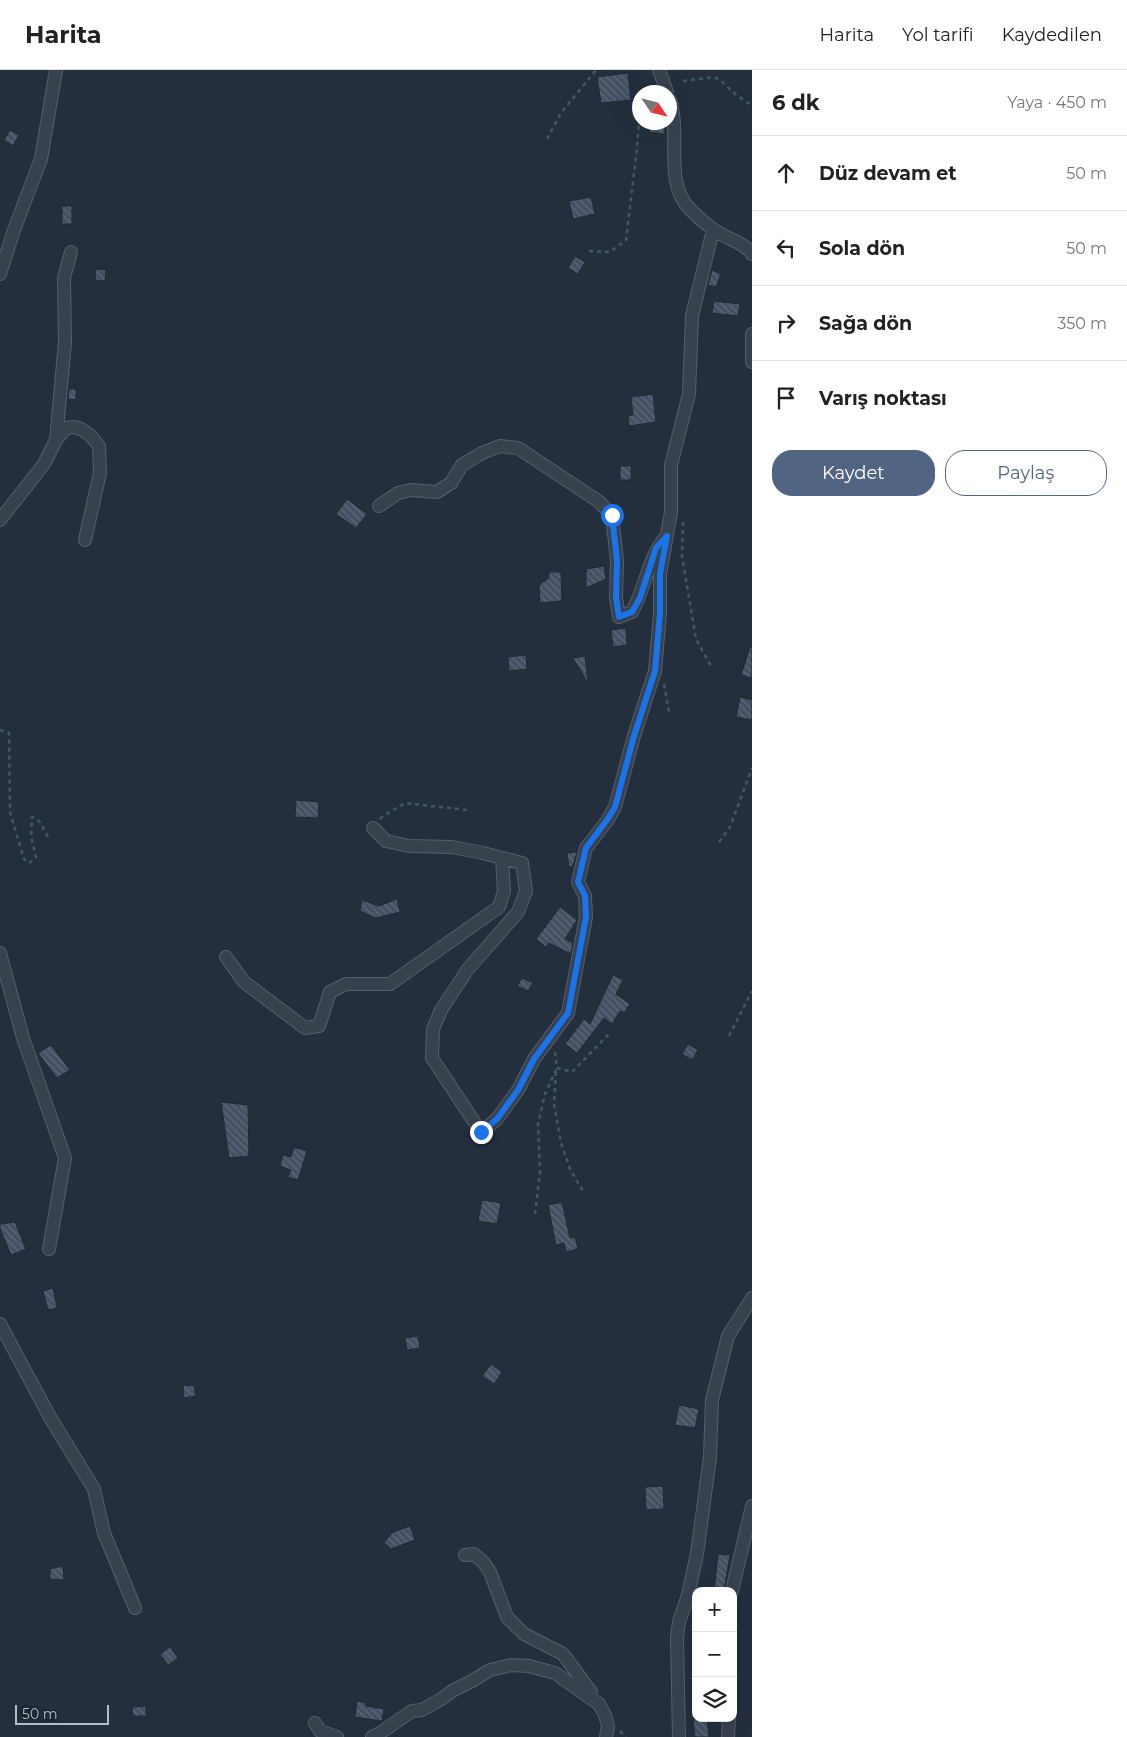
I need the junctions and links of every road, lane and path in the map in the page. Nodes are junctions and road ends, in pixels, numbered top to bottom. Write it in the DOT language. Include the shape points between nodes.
graph roads {
  1 [pos="56,70"];
  2 [pos="596,70"];
  3 [pos="659,70"];
  4 [pos="683,81"];
  5 [pos="664,85"];
  6 [pos="752,104"];
  7 [pos="639,130"];
  8 [pos="674,130"];
  9 [pos="547,140"];
  10 [pos="713,230"];
  11 [pos="589,251"];
  12 [pos="71,252"];
  13 [pos="752,254"];
  14 [pos="0,274"];
  15 [pos="752,334"];
  16 [pos="752,362"];
  17 [pos="56,440"];
  18 [pos="379,506"];
  19 [pos="682,515"];
  20 [pos="0,520"];
  21 [pos="667,536"];
  22 [pos="85,540"];
  23 [pos="712,666"];
  24 [pos="0,730"];
  25 [pos="752,768"];
  26 [pos="468,810"];
  27 [pos="373,828"];
  28 [pos="48,837"];
  29 [pos="719,842"];
  30 [pos="502,858"];
  31 [pos="0,953"];
  32 [pos="226,957"];
  33 [pos="752,991"];
  34 [pos="554,1033"];
  35 [pos="610,1033"];
  36 [pos="728,1036"];
  37 [pos="557,1068"];
  38 [pos="584,1193"];
  39 [pos="536,1214"];
  40 [pos="49,1249"];
  41 [pos="752,1298"];
  42 [pos="0,1324"];
  43 [pos="752,1506"];
  44 [pos="465,1555"];
  45 [pos="733,1587"];
  46 [pos="135,1608"];
  47 [pos="599,1704"];
  48 [pos="729,1722"];
  49 [pos="315,1724"];
  50 [pos="337,1737"];
  51 [pos="372,1737"];
  52 [pos="606,1737"];
  53 [pos="679,1737"];
  54 [pos="728,1737"];
  1 -- 14 [label="street" via="41,159"];
  2 -- 9 [label="path" via="561,113"];
  3 -- 5 [label="street"];
  4 -- 6 [label="path" via="714,77"];
  7 -- 11 [label="path" via="626,240 610,252"];
  8 -- 10 [label="street" via="678,191 688,207"];
  10 -- 13 [label="street" via="748,248"];
  10 -- 21 [label="street" via="692,316 689,394 671,465 671,512"];
  12 -- 17 [label="street" via="64,278 65,342"];
  15 -- 16 [label="street"];
  17 -- 20 [label="street" via="44,464"];
  17 -- 22 [label="street" via="66,428 74,427 91,436 99,446 100,473"];
  18 -- 21 [label="street" via="398,493 411,490 436,492 451,483 462,465 482,453 500,446 518,448 598,501 612,515 619,617 632,612 640,598 656,548"];
  19 -- 23 [label="path" via="682,556 696,639"];
  21 -- 34 [label="street" via="660,574 655,671 615,807 586,848 578,882 585,896 586,917 568,1013"];
  24 -- 28 [label="path" via="9,734 10,812 24,859 29,863 36,857 32,816 40,822"];
  25 -- 29 [label="path" via="730,827"];
  26 -- 27 [label="path" via="405,803 383,816"];
  27 -- 30 [label="street" via="386,841 409,846 452,847"];
  30 -- 32 [label="street" via="504,891 498,907 390,984 346,984 330,992 320,1026 305,1028 244,982"];
  30 -- 34 [label="street" via="522,863 526,891 518,912 468,969 441,1010 433,1029 432,1058 481,1132 497,1119"];
  31 -- 40 [label="street" via="23,1038 65,1158"];
  33 -- 36 [label="path"];
  34 -- 37 [label="path"];
  35 -- 37 [label="path" via="572,1072"];
  37 -- 38 [label="path" via="554,1104 560,1143"];
  37 -- 39 [label="path" via="544,1094 538,1124 540,1172"];
  41 -- 53 [label="street" via="728,1336 712,1400 710,1457 697,1554 677,1638"];
  42 -- 46 [label="street" via="51,1419 94,1489 104,1533"];
  43 -- 45 [label="street"];
  44 -- 47 [label="street" via="474,1554 484,1563 507,1617 524,1634 563,1654"];
  47 -- 51 [label="street" via="555,1673 529,1666 498,1667 422,1710 412,1711"];
  47 -- 52 [label="street" via="608,1726"];
  48 -- 54 [label="street"];
  49 -- 50 [label="street" via="320,1731"];
}
